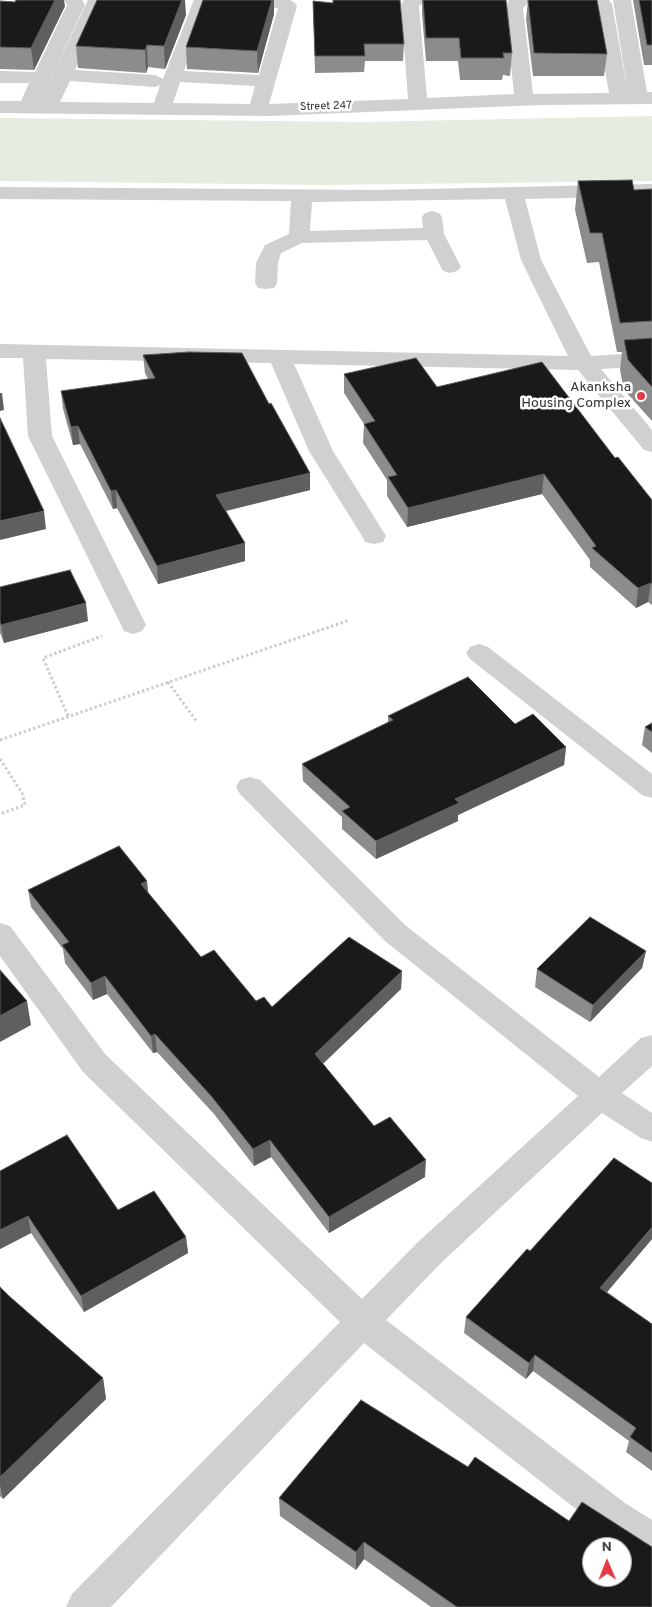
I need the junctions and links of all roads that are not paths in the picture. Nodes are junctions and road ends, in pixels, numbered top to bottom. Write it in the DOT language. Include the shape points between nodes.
graph roads {
  1 [pos="73,0"];
  2 [pos="98,0"];
  3 [pos="186,0"];
  4 [pos="212,0"];
  5 [pos="240,0"];
  6 [pos="417,0"];
  7 [pos="500,0"];
  8 [pos="522,0"];
  9 [pos="597,0"];
  10 [pos="622,0"];
  11 [pos="643,75"];
  12 [pos="63,76"];
  13 [pos="0,77"];
  14 [pos="39,78"];
  15 [pos="106,78"];
  16 [pos="164,78"];
  17 [pos="266,81"];
  18 [pos="610,86"];
  19 [pos="525,90"];
  20 [pos="645,98"];
  21 [pos="418,103"];
  22 [pos="0,107"];
  23 [pos="27,108"];
  24 [pos="48,108"];
  25 [pos="94,109"];
  26 [pos="153,109"];
  27 [pos="258,109"];
  28 [pos="652,190"];
  29 [pos="0,193"];
  30 [pos="513,193"];
  31 [pos="302,196"];
  32 [pos="299,237"];
  33 [pos="450,267"];
  34 [pos="266,282"];
  35 [pos="0,351"];
  36 [pos="34,351"];
  37 [pos="280,358"];
  38 [pos="652,359"];
  39 [pos="584,363"];
  40 [pos="652,445"];
  41 [pos="374,536"];
  42 [pos="133,624"];
  43 [pos="479,653"];
  44 [pos="250,787"];
  45 [pos="652,788"];
  46 [pos="0,934"];
  47 [pos="652,1047"];
  48 [pos="600,1095"];
  49 [pos="652,1129"];
  50 [pos="362,1321"];
  51 [pos="652,1540"];
  52 [pos="85,1607"];
  1 -- 14 [label="street" via="76,5"];
  2 -- 12 [label="street"];
  3 -- 16 [label="street" via="188,5"];
  4 -- 16 [label="street" via="200,4"];
  5 -- 17 [label="street" via="278,1 288,6"];
  6 -- 21 [label="street" via="410,4"];
  7 -- 19 [label="street"];
  8 -- 19 [label="street" via="517,1 514,8"];
  9 -- 18 [label="street" via="603,4"];
  10 -- 11 [label="street"];
  11 -- 20 [label="street"];
  12 -- 15 [label="street"];
  12 -- 24 [label="street"];
  13 -- 14 [label="street"];
  14 -- 23 [label="street"];
  15 -- 16 [label="street"];
  15 -- 25 [label="street"];
  16 -- 17 [label="street"];
  16 -- 26 [label="street"];
  17 -- 27 [label="street"];
  18 -- 19 [label="street, Street 247"];
  18 -- 20 [label="street, Street 247"];
  19 -- 21 [label="street, Street 247"];
  21 -- 27 [label="street, Street 247"];
  22 -- 23 [label="street, Street 247"];
  23 -- 24 [label="street, Street 247"];
  24 -- 25 [label="street, Street 247"];
  25 -- 26 [label="street, Street 247"];
  26 -- 27 [label="street, Street 247"];
  28 -- 30 [label="street"];
  29 -- 31 [label="street"];
  30 -- 31 [label="street"];
  30 -- 39 [label="street" via="531,260"];
  31 -- 32 [label="street"];
  32 -- 33 [label="street" via="433,226"];
  32 -- 34 [label="street" via="272,250"];
  35 -- 36 [label="street"];
  36 -- 37 [label="street"];
  36 -- 42 [label="street" via="40,436"];
  37 -- 39 [label="street"];
  37 -- 41 [label="street" via="321,451"];
  38 -- 39 [label="street"];
  39 -- 40 [label="street"];
  43 -- 45 [label="street"];
  44 -- 48 [label="street" via="395,933"];
  46 -- 50 [label="street" via="94,1063"];
  47 -- 48 [label="street"];
  48 -- 49 [label="street"];
  48 -- 50 [label="street" via="430,1252"];
  50 -- 51 [label="street" via="612,1515"];
  50 -- 52 [label="street"];
}
